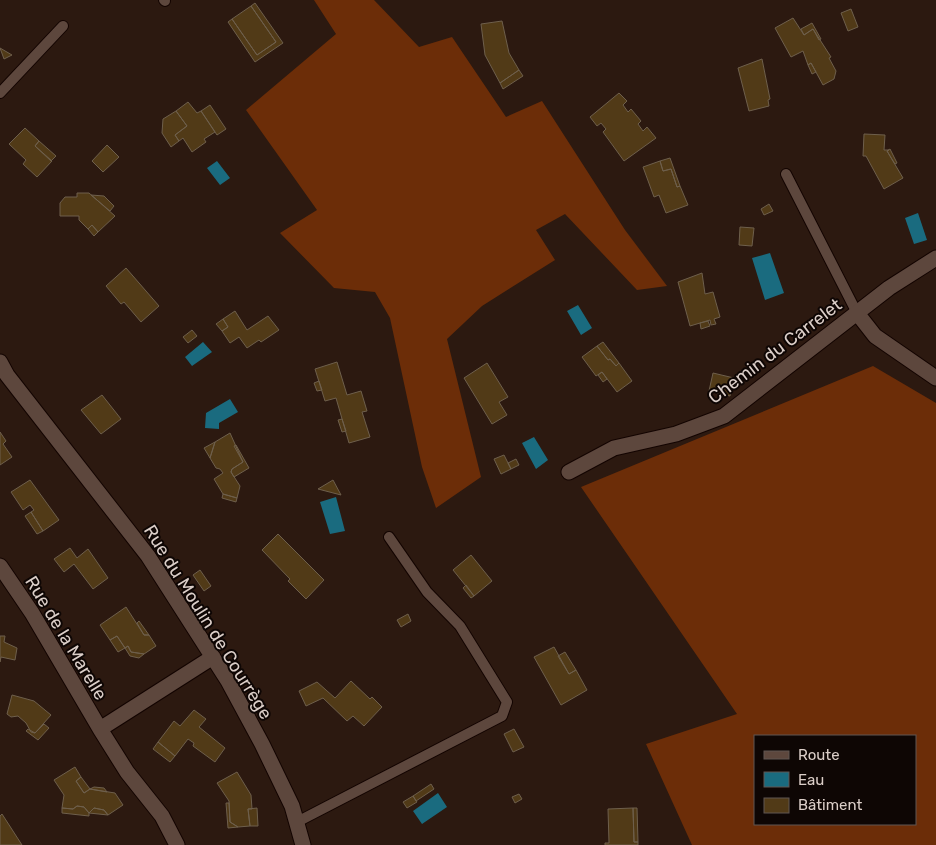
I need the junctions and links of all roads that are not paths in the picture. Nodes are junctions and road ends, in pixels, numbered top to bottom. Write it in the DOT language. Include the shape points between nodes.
graph roads {
  1 [pos="63,26"];
  2 [pos="0,94"];
  3 [pos="786,174"];
  4 [pos="936,258"];
  5 [pos="857,313"];
  6 [pos="0,362"];
  7 [pos="936,378"];
  8 [pos="569,472"];
  9 [pos="389,537"];
  10 [pos="0,566"];
  11 [pos="212,657"];
  12 [pos="100,729"];
  13 [pos="296,822"];
  14 [pos="177,845"];
  15 [pos="303,845"];
  1 -- 2 [label="lane"];
  3 -- 5 [label="lane"];
  4 -- 5 [label="street, Chemin du Carrelet"];
  5 -- 7 [label="street" via="874,336"];
  5 -- 8 [label="street, Chemin du Carrelet" via="724,416 676,434 614,448"];
  6 -- 11 [label="street, Rue du Moulin de Courrège" via="148,556"];
  9 -- 13 [label="lane" via="427,592 460,626 507,702 502,716"];
  10 -- 12 [label="street, Rue de la Marelle" via="32,613"];
  11 -- 12 [label="street, Rue de la Marelle"];
  11 -- 13 [label="street, Rue du Moulin de Courrège" via="262,744 292,806"];
  12 -- 14 [label="street, Rue de la Marelle" via="127,772 162,816"];
  13 -- 15 [label="street, Rue du Moulin de Courrège"];
}
